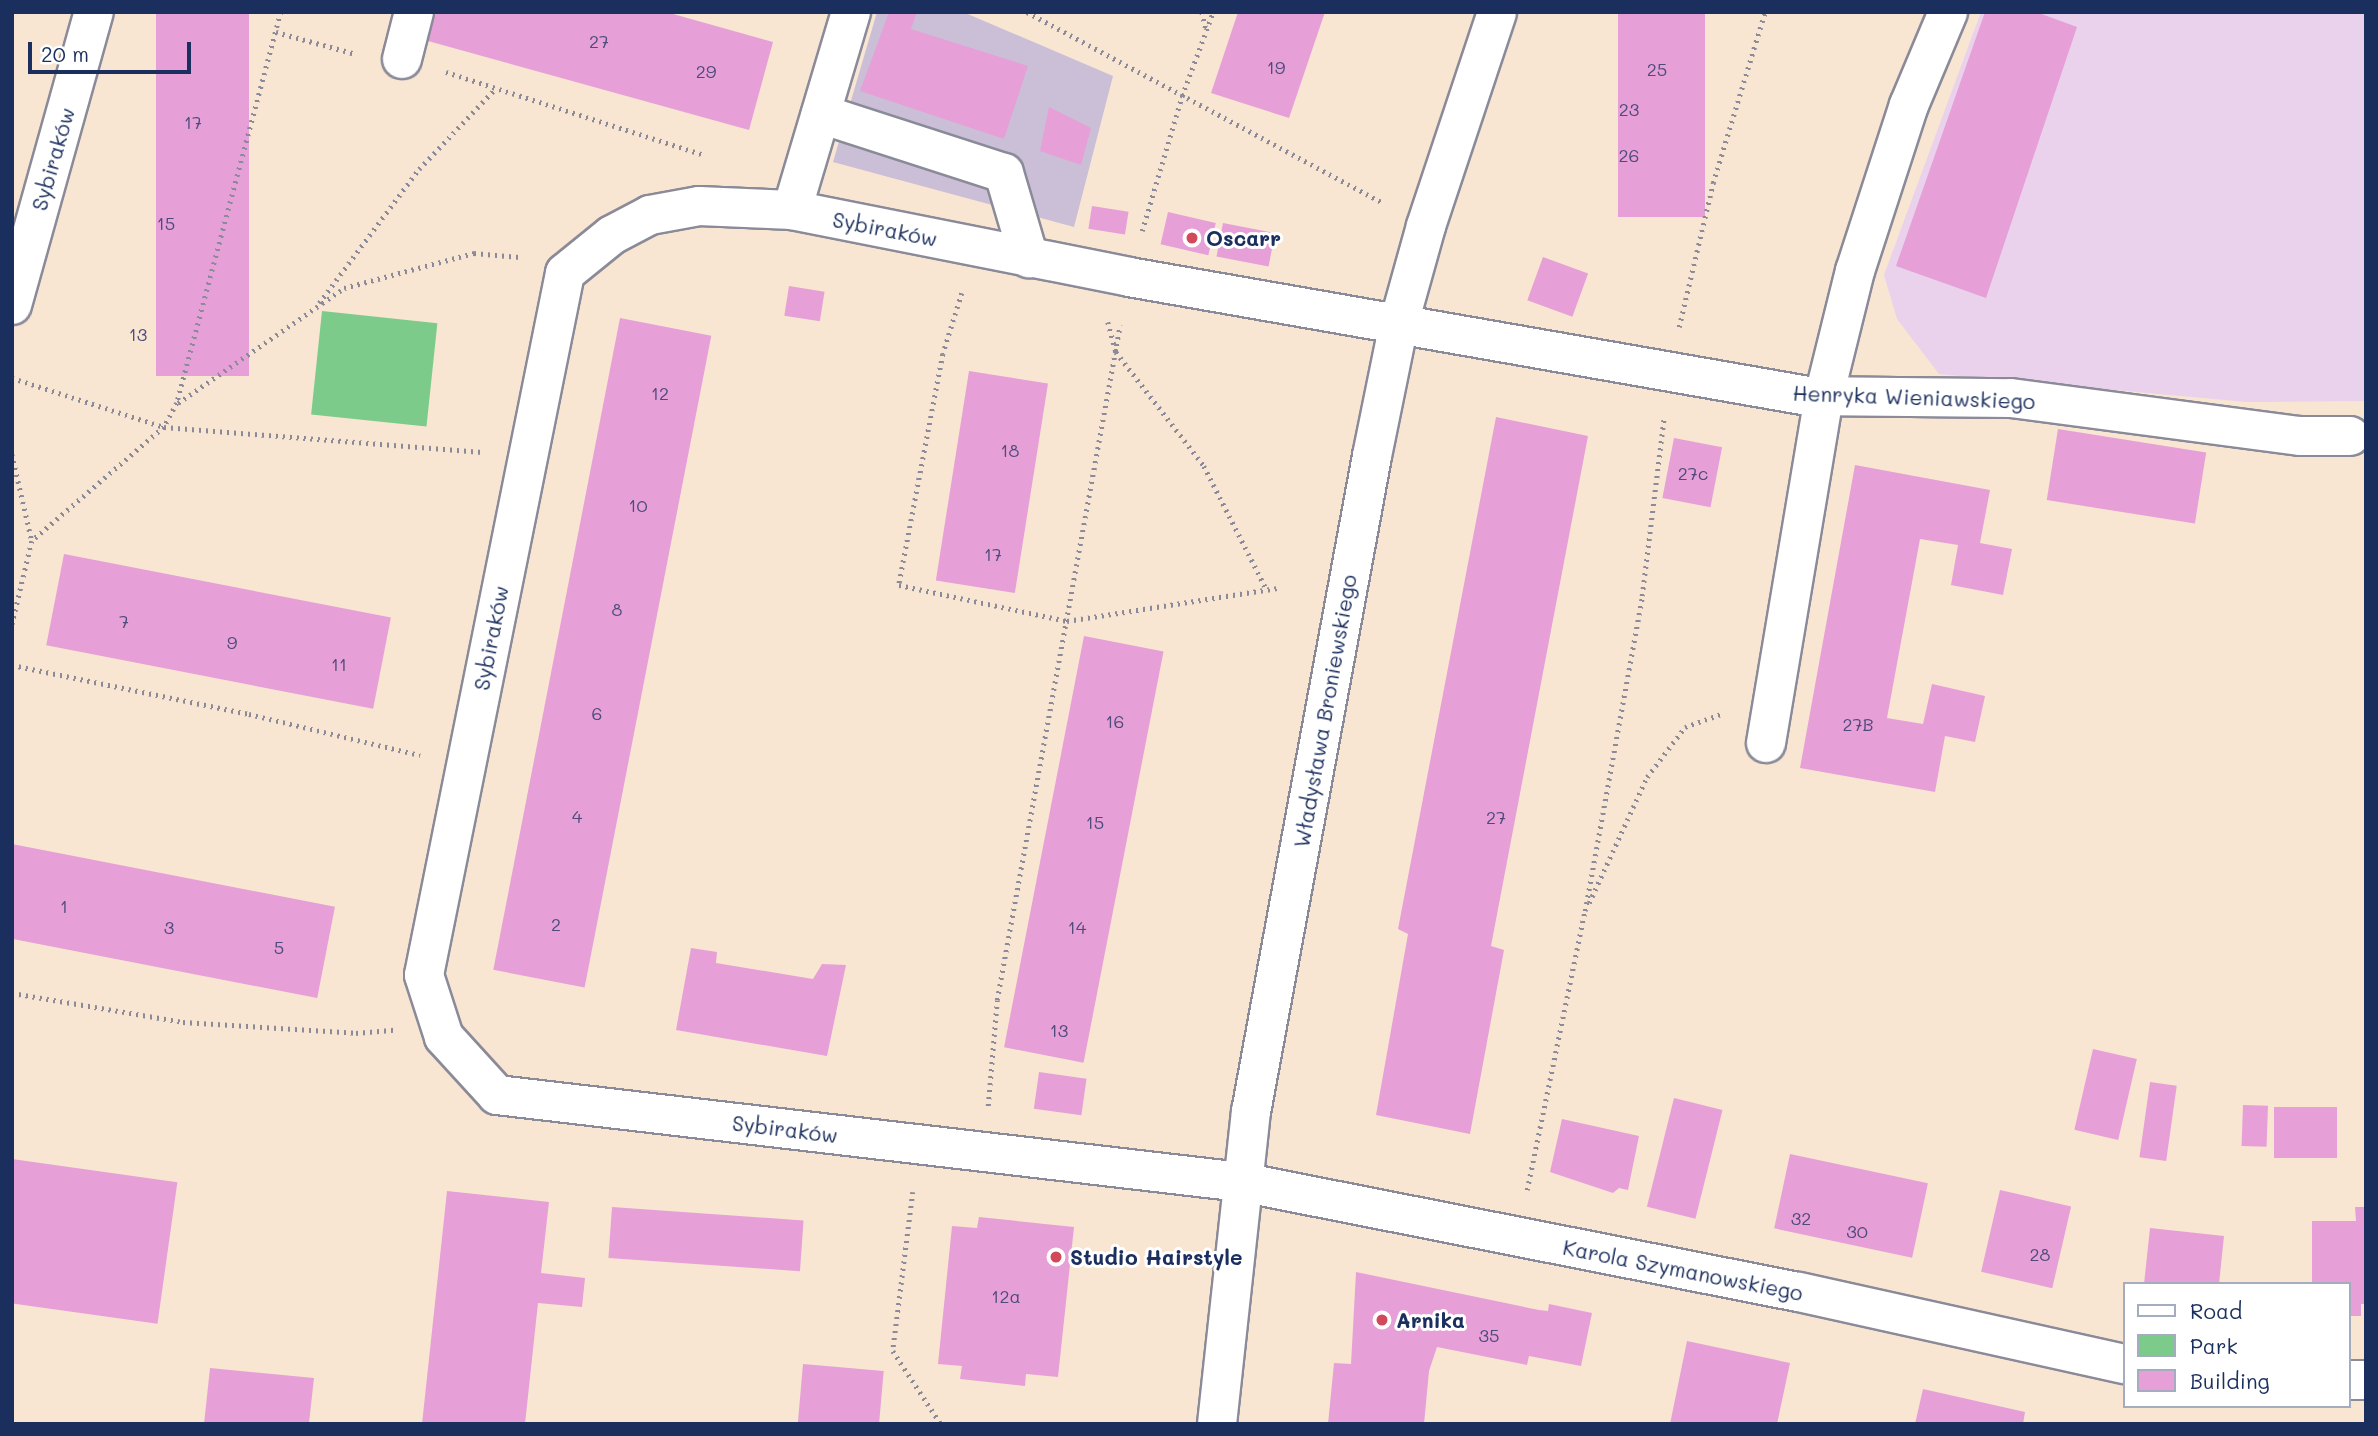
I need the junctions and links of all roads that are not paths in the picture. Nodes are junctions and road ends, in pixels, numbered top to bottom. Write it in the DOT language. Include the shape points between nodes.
graph roads {
  1 [pos="94,12"];
  2 [pos="414,12"];
  3 [pos="851,12"];
  4 [pos="1497,12"];
  5 [pos="1948,12"];
  6 [pos="402,58"];
  7 [pos="821,114"];
  8 [pos="792,210"];
  9 [pos="1029,258"];
  10 [pos="12,305"];
  11 [pos="1399,323"];
  12 [pos="1824,396"];
  13 [pos="2350,436"];
  14 [pos="1766,743"];
  15 [pos="1241,1182"];
  16 [pos="2122,1364"];
  17 [pos="1217,1424"];
  1 -- 10 [label="street, Sybiraków"];
  2 -- 6 [label="street"];
  3 -- 7 [label="street"];
  4 -- 11 [label="street, Władysława Broniewskiego"];
  5 -- 12 [label="street" via="1909,105 1859,258"];
  7 -- 8 [label="street"];
  7 -- 9 [label="street" via="1004,173"];
  8 -- 9 [label="street, Sybiraków"];
  8 -- 15 [label="street, Sybiraków" via="699,205 650,215 612,235 565,273 424,975 444,1037 497,1095"];
  9 -- 11 [label="street, Sybiraków"];
  11 -- 12 [label="street, Henryka Wieniawskiego"];
  11 -- 15 [label="street, Władysława Broniewskiego"];
  12 -- 13 [label="street, Henryka Wieniawskiego" via="2011,398 2300,436"];
  12 -- 14 [label="street"];
  15 -- 16 [label="street, Karola Szymanowskiego" via="1798,1292"];
  15 -- 17 [label="street, Władysława Broniewskiego"];
}
